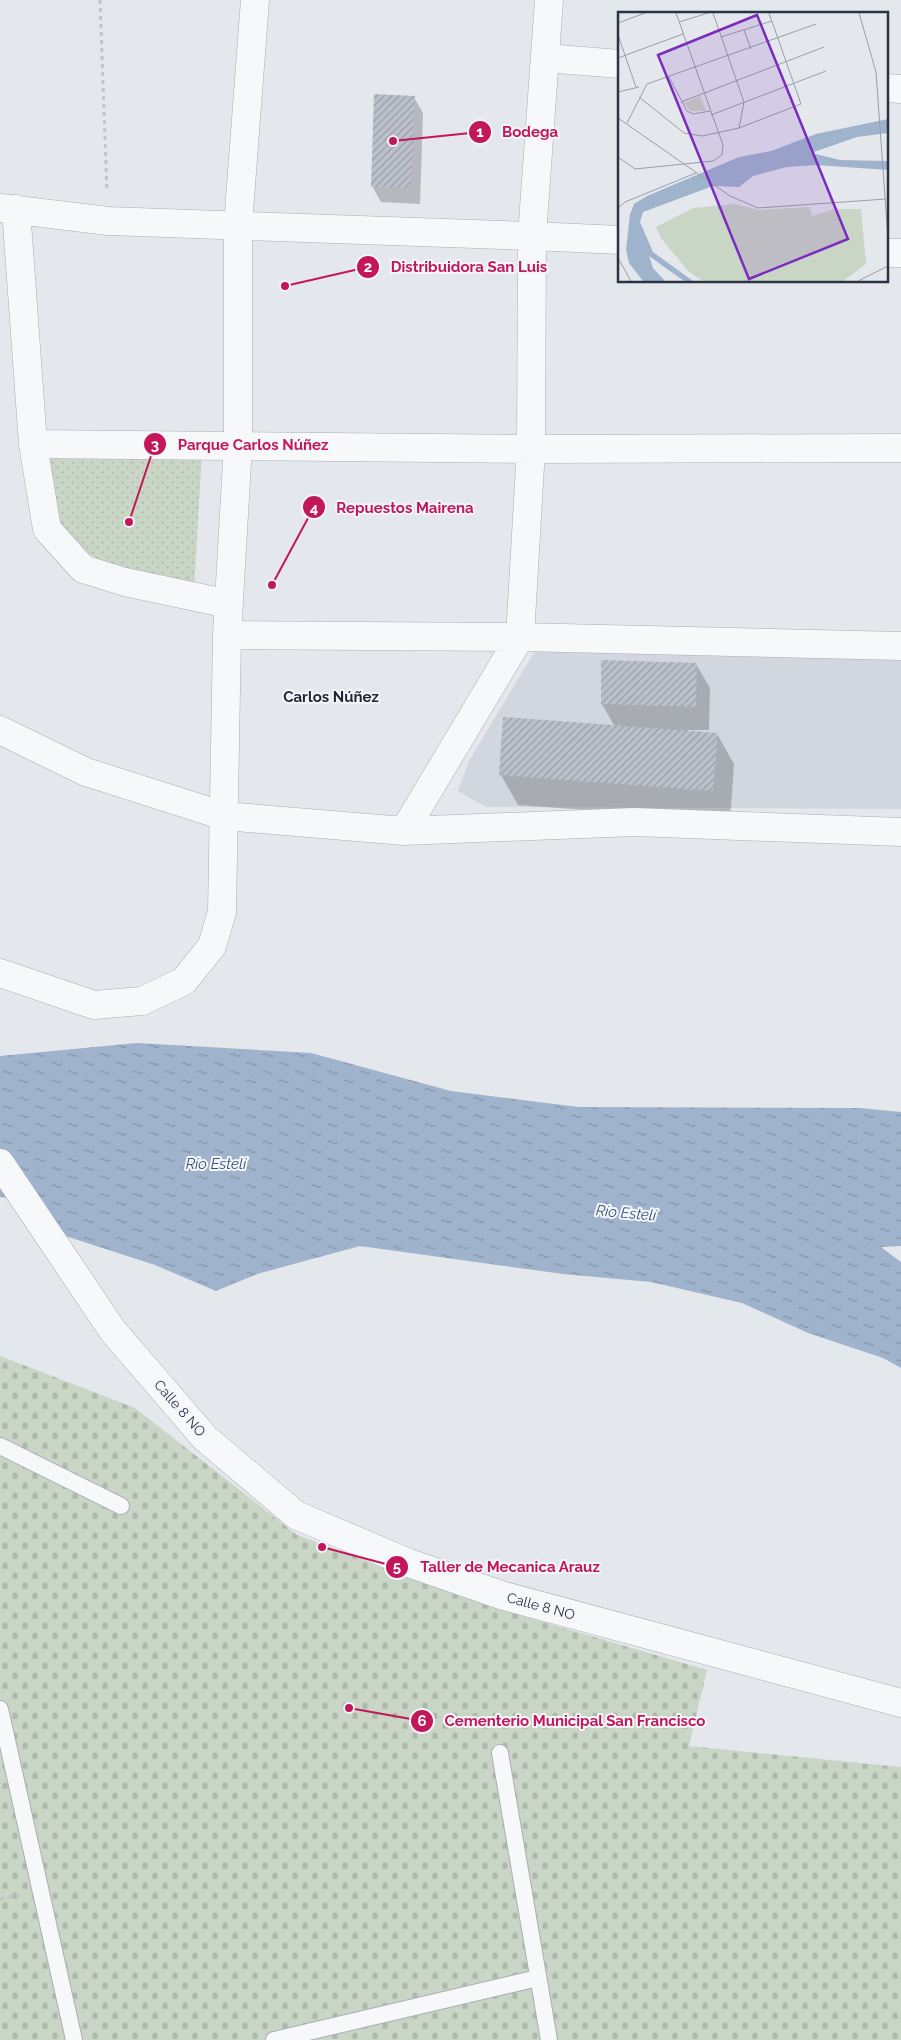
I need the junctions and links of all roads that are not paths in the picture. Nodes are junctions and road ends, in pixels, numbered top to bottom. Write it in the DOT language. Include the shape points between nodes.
graph roads {
  1 [pos="255,0"];
  2 [pos="549,0"];
  3 [pos="546,58"];
  4 [pos="618,64"];
  5 [pos="888,88"];
  6 [pos="901,89"];
  7 [pos="8,208"];
  8 [pos="238,225"];
  9 [pos="532,236"];
  10 [pos="618,240"];
  11 [pos="888,253"];
  12 [pos="901,253"];
  13 [pos="33,444"];
  14 [pos="238,444"];
  15 [pos="901,448"];
  16 [pos="531,449"];
  17 [pos="228,604"];
  18 [pos="227,635"];
  19 [pos="520,637"];
  20 [pos="901,646"];
  21 [pos="0,730"];
  22 [pos="224,816"];
  23 [pos="404,831"];
  24 [pos="901,832"];
  25 [pos="0,973"];
  26 [pos="0,1163"];
  27 [pos="0,1446"];
  28 [pos="121,1506"];
  29 [pos="901,1703"];
  30 [pos="0,1709"];
  31 [pos="500,1753"];
  32 [pos="538,1978"];
  33 [pos="74,2040"];
  34 [pos="274,2040"];
  35 [pos="549,2040"];
  1 -- 8 [label="street"];
  2 -- 3 [label="street"];
  3 -- 4 [label="street"];
  3 -- 9 [label="street"];
  5 -- 6 [label="street"];
  7 -- 8 [label="street" via="108,221"];
  7 -- 13 [label="street"];
  8 -- 9 [label="street"];
  8 -- 14 [label="street"];
  9 -- 10 [label="street"];
  9 -- 16 [label="street"];
  11 -- 12 [label="street"];
  13 -- 14 [label="street"];
  13 -- 17 [label="street" via="47,529 83,569 125,582"];
  14 -- 16 [label="street"];
  14 -- 17 [label="street"];
  15 -- 16 [label="street"];
  16 -- 19 [label="street"];
  17 -- 18 [label="street"];
  18 -- 19 [label="street"];
  18 -- 22 [label="street"];
  19 -- 20 [label="street"];
  19 -- 23 [label="street"];
  21 -- 22 [label="street" via="86,772"];
  22 -- 23 [label="street"];
  22 -- 25 [label="street" via="222,912 212,946 184,980 142,1001 94,1005"];
  23 -- 24 [label="street" via="634,822"];
  26 -- 29 [label="street, Calle 8 NO" via="113,1330 205,1438 296,1515 409,1563 500,1594"];
  27 -- 28 [label="lane"];
  30 -- 33 [label="lane"];
  31 -- 32 [label="lane"];
  32 -- 34 [label="lane"];
  32 -- 35 [label="lane"];
}
